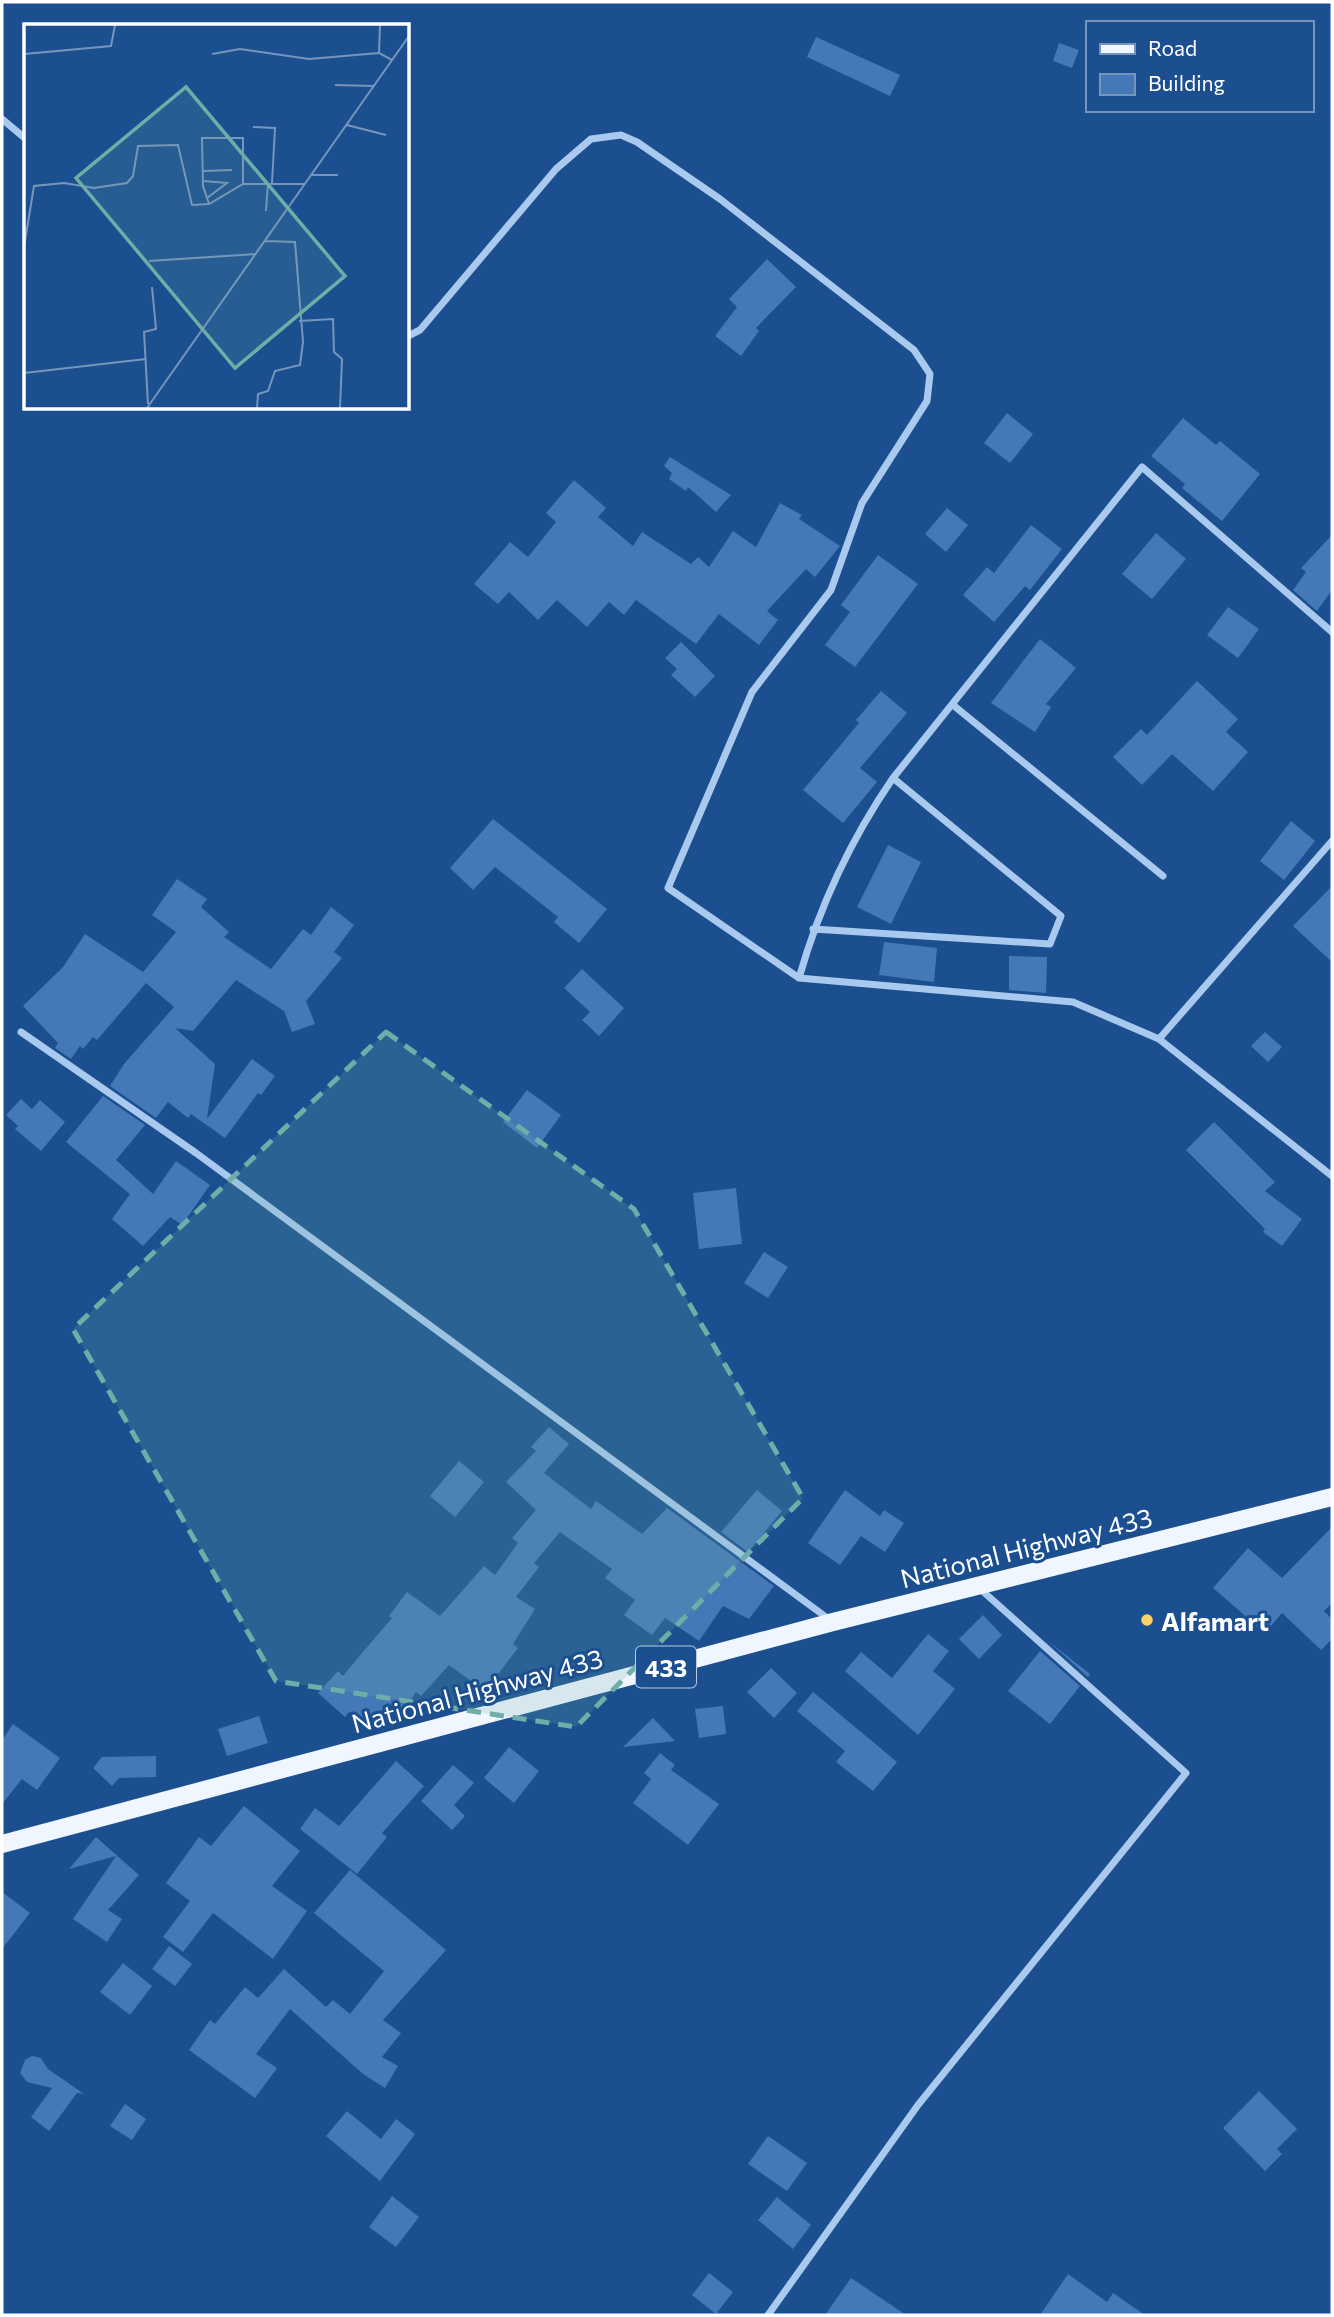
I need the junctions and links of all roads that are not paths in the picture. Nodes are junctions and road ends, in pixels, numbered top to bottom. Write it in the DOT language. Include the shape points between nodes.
graph roads {
  1 [pos="2,119"];
  2 [pos="24,137"];
  3 [pos="410,335"];
  4 [pos="1332,632"];
  5 [pos="953,705"];
  6 [pos="893,778"];
  7 [pos="1332,841"];
  8 [pos="1163,876"];
  9 [pos="813,929"];
  10 [pos="799,978"];
  11 [pos="21,1032"];
  12 [pos="1159,1039"];
  13 [pos="1332,1176"];
  14 [pos="1332,1497"];
  15 [pos="978,1586"];
  16 [pos="833,1622"];
  17 [pos="2,1843"];
  18 [pos="768,2315"];
  1 -- 2 [label="street"];
  3 -- 10 [label="street" via="420,330 556,169 591,139 621,135 720,199 914,350 930,374 927,401 862,503 831,590 752,692 668,888"];
  4 -- 5 [label="street" via="1142,467"];
  5 -- 6 [label="street"];
  5 -- 8 [label="street"];
  6 -- 9 [label="street" via="867,816"];
  6 -- 9 [label="street" via="1061,916 1050,944"];
  7 -- 12 [label="street"];
  9 -- 10 [label="street"];
  10 -- 12 [label="street" via="1073,1003"];
  11 -- 16 [label="street" via="195,1153"];
  12 -- 13 [label="street"];
  14 -- 15 [label="main road, National Highway 433 / 433"];
  15 -- 16 [label="main road, National Highway 433 / 433"];
  15 -- 18 [label="street" via="1186,1773 918,2105"];
  16 -- 17 [label="main road, National Highway 433 / 433"];
}
